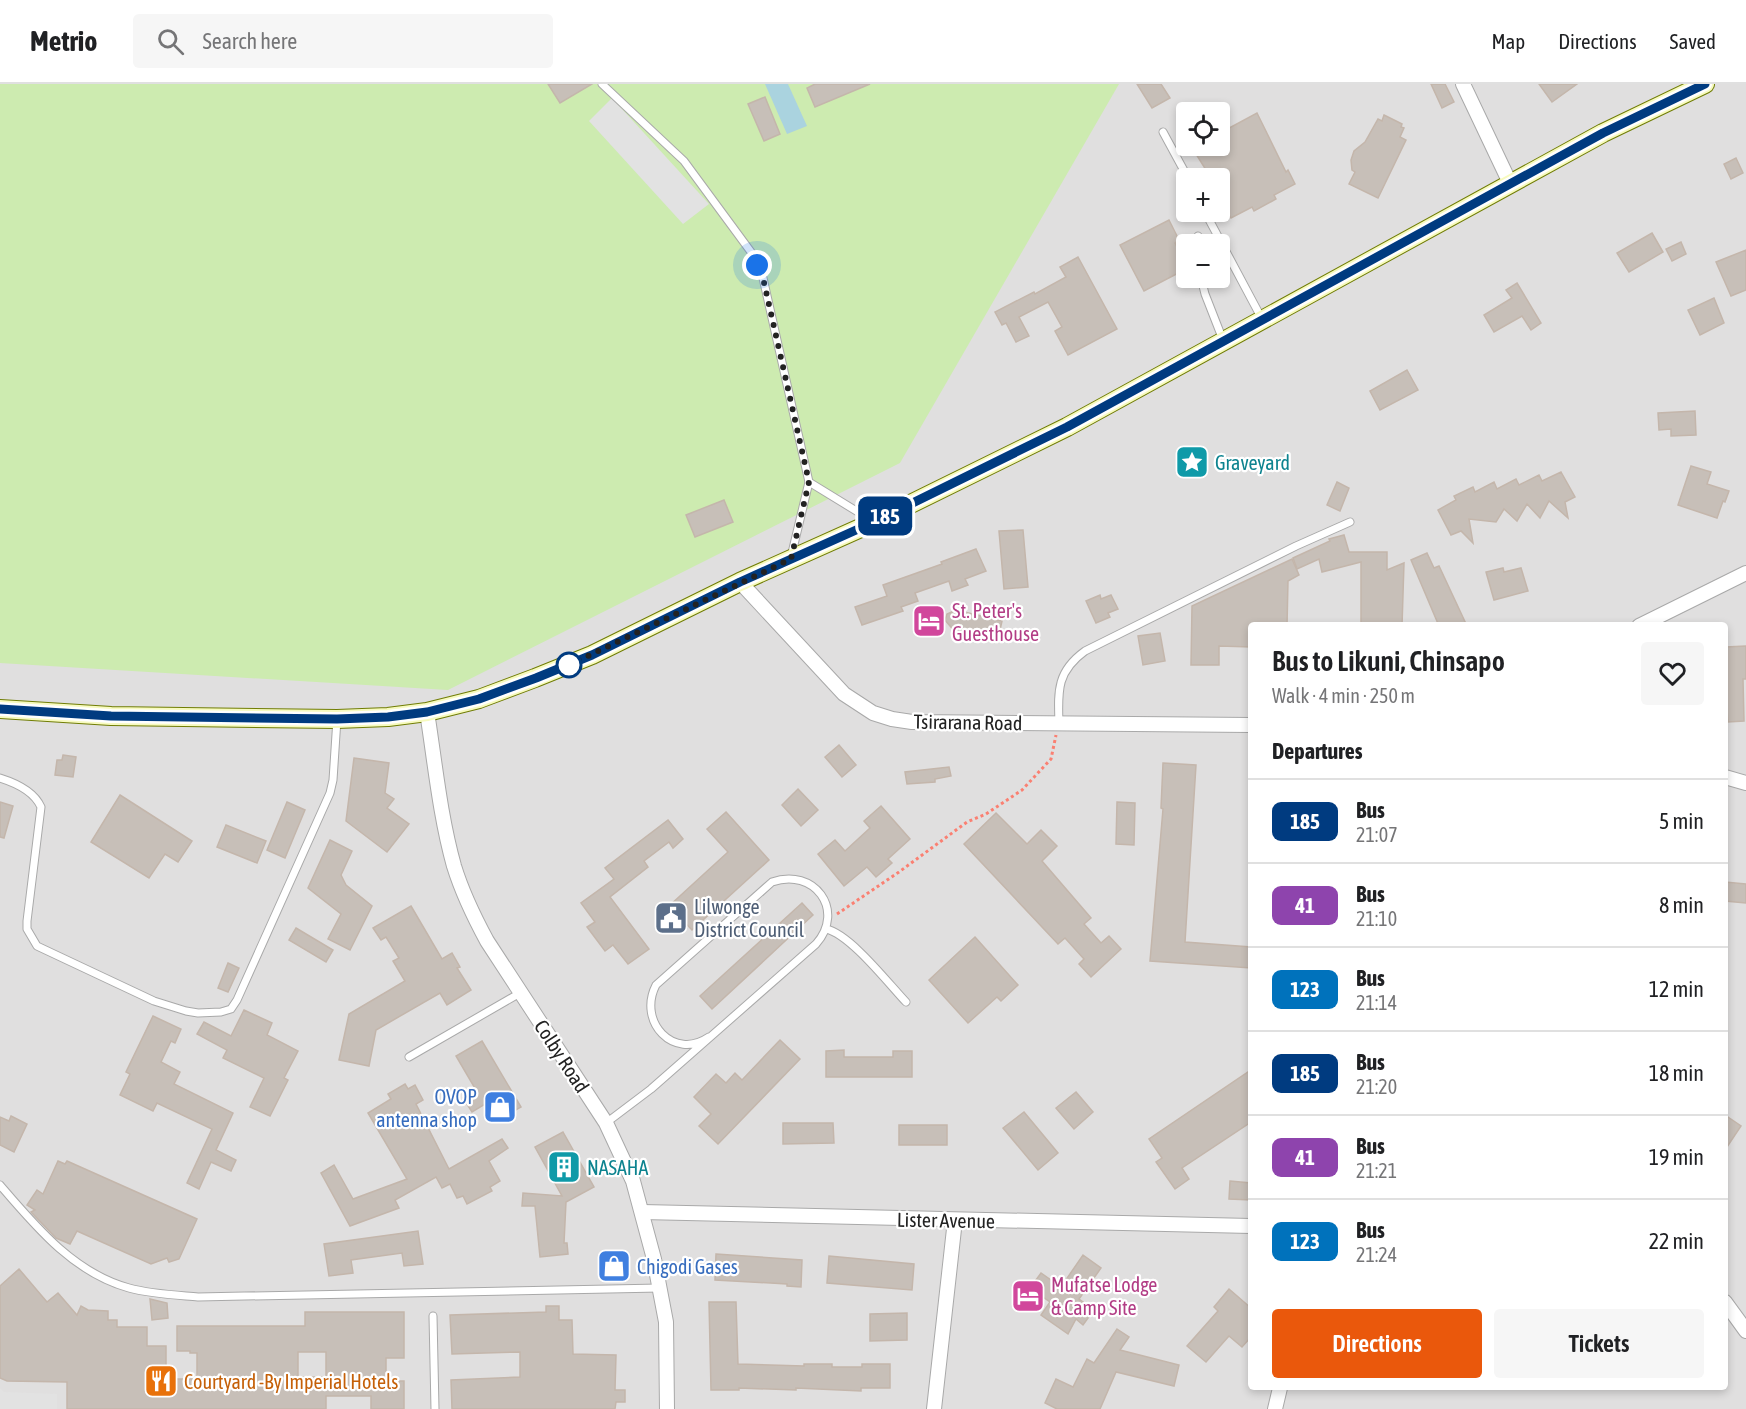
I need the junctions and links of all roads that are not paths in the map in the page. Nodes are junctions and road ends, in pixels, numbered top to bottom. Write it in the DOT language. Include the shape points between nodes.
graph roads {
  1 [pos="602,84"];
  2 [pos="1463,84"];
  3 [pos="1705,84"];
  4 [pos="1163,132"];
  5 [pos="1183,168"];
  6 [pos="1510,183"];
  7 [pos="1210,222"];
  8 [pos="1204,288"];
  9 [pos="1263,321"];
  10 [pos="1224,342"];
  11 [pos="809,482"];
  12 [pos="874,522"];
  13 [pos="1350,522"];
  14 [pos="791,559"];
  15 [pos="1746,573"];
  16 [pos="740,582"];
  17 [pos="1648,622"];
  18 [pos="0,709"];
  19 [pos="427,712"];
  20 [pos="337,719"];
  21 [pos="1059,724"];
  22 [pos="1248,725"];
  23 [pos="0,778"];
  24 [pos="1728,778"];
  25 [pos="1746,783"];
  26 [pos="826,929"];
  27 [pos="520,993"];
  28 [pos="906,1002"];
  29 [pos="709,1037"];
  30 [pos="409,1057"];
  31 [pos="606,1123"];
  32 [pos="0,1185"];
  33 [pos="642,1212"];
  34 [pos="955,1220"];
  35 [pos="1248,1226"];
  36 [pos="660,1288"];
  37 [pos="1728,1306"];
  38 [pos="433,1316"];
  39 [pos="1746,1331"];
  40 [pos="1280,1390"];
  41 [pos="435,1409"];
  42 [pos="668,1409"];
  43 [pos="934,1409"];
  44 [pos="1275,1409"];
  1 -- 11 [label="lane" via="684,160 751,252 763,278"];
  2 -- 6 [label="street"];
  3 -- 6 [label="main road"];
  4 -- 5 [label="lane"];
  6 -- 9 [label="main road"];
  7 -- 9 [label="lane"];
  8 -- 10 [label="lane"];
  9 -- 10 [label="main road"];
  10 -- 12 [label="main road" via="1067,427"];
  11 -- 12 [label="lane"];
  11 -- 14 [label="lane"];
  12 -- 14 [label="main road"];
  13 -- 21 [label="lane" via="1085,651 1066,668 1061,680"];
  14 -- 16 [label="main road"];
  15 -- 17 [label="street"];
  16 -- 19 [label="main road" via="592,655 479,699"];
  16 -- 21 [label="street, Tsirarana Road" via="844,694 873,713 912,722"];
  18 -- 20 [label="main road" via="111,716"];
  19 -- 20 [label="main road"];
  19 -- 27 [label="street, Colby Road" via="455,867 473,915"];
  20 -- 23 [label="lane" via="330,793 237,1000 231,1009 220,1012 198,1013 154,1001 38,946 27,929 27,921 41,807 29,791"];
  21 -- 22 [label="street, Tsirarana Road"];
  24 -- 25 [label="street"];
  26 -- 28 [label="lane" via="846,938"];
  26 -- 29 [label="lane" via="816,944"];
  26 -- 29 [label="lane" via="825,903 815,887 799,879 781,879 765,888 662,978 650,1002 657,1028 679,1043 697,1043"];
  27 -- 30 [label="lane"];
  27 -- 31 [label="street, Colby Road"];
  29 -- 31 [label="lane"];
  31 -- 33 [label="street, Colby Road" via="633,1181"];
  32 -- 36 [label="lane" via="62,1252 95,1274 128,1288 163,1294 198,1297"];
  33 -- 34 [label="street, Lister Avenue"];
  33 -- 36 [label="street, Colby Road"];
  34 -- 35 [label="street, Lister Avenue"];
  34 -- 43 [label="street"];
  36 -- 42 [label="street, Colby Road" via="666,1322"];
  37 -- 39 [label="street"];
  38 -- 41 [label="lane"];
  40 -- 44 [label="street"];
}
